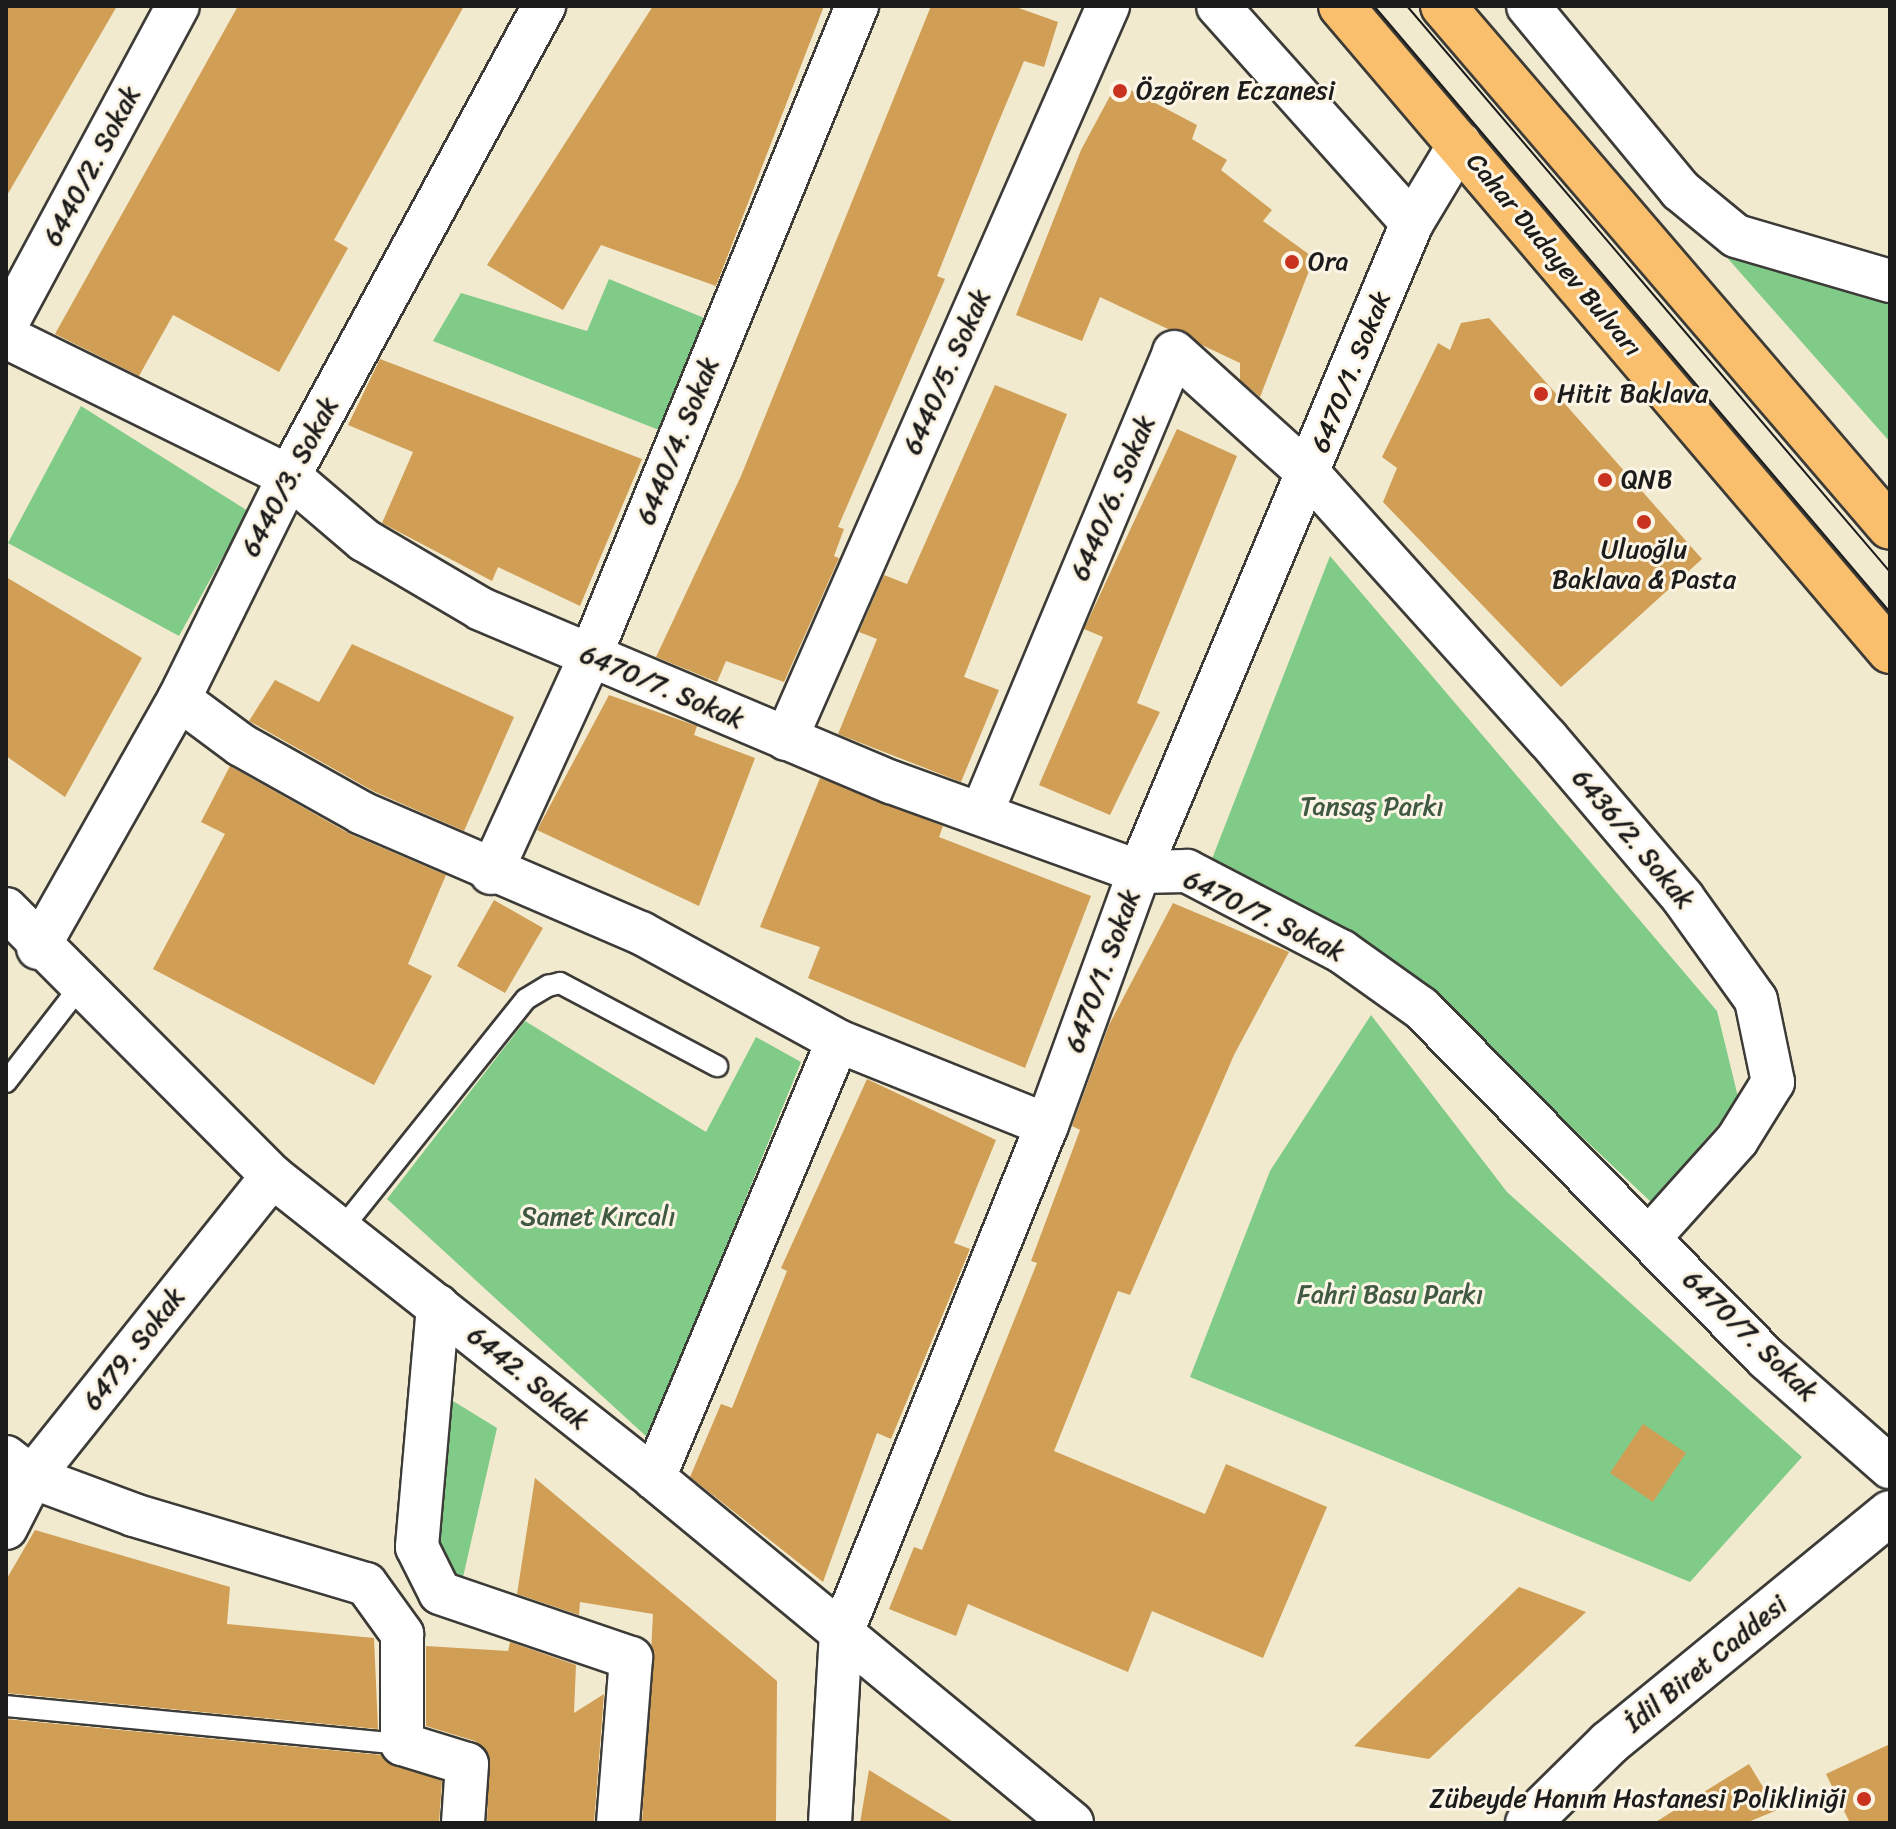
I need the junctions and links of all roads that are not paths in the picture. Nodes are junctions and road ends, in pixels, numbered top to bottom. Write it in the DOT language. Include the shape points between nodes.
graph roads {
  1 [pos="178,6"];
  2 [pos="544,6"];
  3 [pos="857,6"];
  4 [pos="1108,6"];
  5 [pos="1218,6"];
  6 [pos="1341,6"];
  7 [pos="1443,6"];
  8 [pos="1528,6"];
  9 [pos="1460,143"];
  10 [pos="1412,223"];
  11 [pos="1890,281"];
  12 [pos="6,325"];
  13 [pos="6,337"];
  14 [pos="1309,474"];
  15 [pos="289,476"];
  16 [pos="1890,527"];
  17 [pos="1890,651"];
  18 [pos="589,659"];
  19 [pos="179,699"];
  20 [pos="786,739"];
  21 [pos="982,812"];
  22 [pos="1139,872"];
  23 [pos="491,873"];
  24 [pos="6,909"];
  25 [pos="38,948"];
  26 [pos="79,988"];
  27 [pos="838,1041"];
  28 [pos="717,1066"];
  29 [pos="6,1082"];
  30 [pos="1047,1125"];
  31 [pos="272,1176"];
  32 [pos="340,1231"];
  33 [pos="1649,1238"];
  34 [pos="438,1306"];
  35 [pos="19,1467"];
  36 [pos="1890,1467"];
  37 [pos="654,1478"];
  38 [pos="1890,1513"];
  39 [pos="6,1528"];
  40 [pos="841,1635"];
  41 [pos="6,1706"];
  42 [pos="402,1744"];
  43 [pos="463,1823"];
  44 [pos="618,1823"];
  45 [pos="830,1823"];
  46 [pos="1072,1823"];
  47 [pos="1528,1823"];
  1 -- 12 [label="street, 6440/2. Sokak"];
  2 -- 15 [label="street, 6440/3. Sokak"];
  3 -- 18 [label="street, 6440/4. Sokak"];
  4 -- 20 [label="street, 6440/5. Sokak"];
  5 -- 10 [label="street"];
  6 -- 9 [label="main road, Cahar Dudayev Bulvarı"];
  7 -- 16 [label="main road"];
  8 -- 11 [label="street" via="1680,190 1736,236"];
  9 -- 10 [label="street, 6470/1. Sokak"];
  9 -- 17 [label="main road, Cahar Dudayev Bulvarı"];
  10 -- 14 [label="street, 6470/1. Sokak"];
  13 -- 15 [label="street"];
  14 -- 21 [label="street, 6440/6. Sokak" via="1174,352"];
  14 -- 22 [label="street, 6470/1. Sokak"];
  14 -- 33 [label="street, 6436/2. Sokak" via="1664,875 1756,1000 1773,1082 1737,1140"];
  15 -- 18 [label="street, 6470/7. Sokak" via="364,540 481,609"];
  15 -- 19 [label="street, 6440/3. Sokak"];
  18 -- 20 [label="street, 6470/7. Sokak"];
  18 -- 23 [label="street, 6440/4. Sokak"];
  19 -- 23 [label="street" via="241,745 362,813"];
  19 -- 25 [label="street, 6440/3. Sokak"];
  20 -- 21 [label="street, 6470/7. Sokak"];
  21 -- 22 [label="street, 6470/7. Sokak"];
  22 -- 30 [label="street, 6470/1. Sokak"];
  22 -- 33 [label="street, 6470/7. Sokak" via="1187,871 1341,951 1421,1008"];
  23 -- 27 [label="street" via="641,933"];
  24 -- 25 [label="street, 6442. Sokak"];
  25 -- 26 [label="street, 6442. Sokak"];
  26 -- 29 [label="lane"];
  26 -- 31 [label="street, 6442. Sokak"];
  27 -- 30 [label="street"];
  27 -- 37 [label="street"];
  28 -- 32 [label="lane" via="560,983 548,986 526,999"];
  30 -- 40 [label="street, 6470/1. Sokak"];
  31 -- 32 [label="street, 6442. Sokak"];
  31 -- 35 [label="street, 6479. Sokak"];
  32 -- 34 [label="street, 6442. Sokak"];
  33 -- 36 [label="street, 6470/7. Sokak" via="1767,1359"];
  34 -- 37 [label="street, 6442. Sokak"];
  34 -- 44 [label="street" via="417,1547 440,1593 631,1658"];
  35 -- 39 [label="street, 6479. Sokak"];
  35 -- 42 [label="street" via="366,1584 402,1634"];
  37 -- 40 [label="street, 6442. Sokak"];
  38 -- 47 [label="street, İdil Biret Caddesi" via="1609,1743"];
  40 -- 45 [label="street, 6470/1. Sokak"];
  40 -- 46 [label="street, 6442. Sokak"];
  41 -- 42 [label="lane"];
  42 -- 43 [label="street" via="467,1764"];
}
